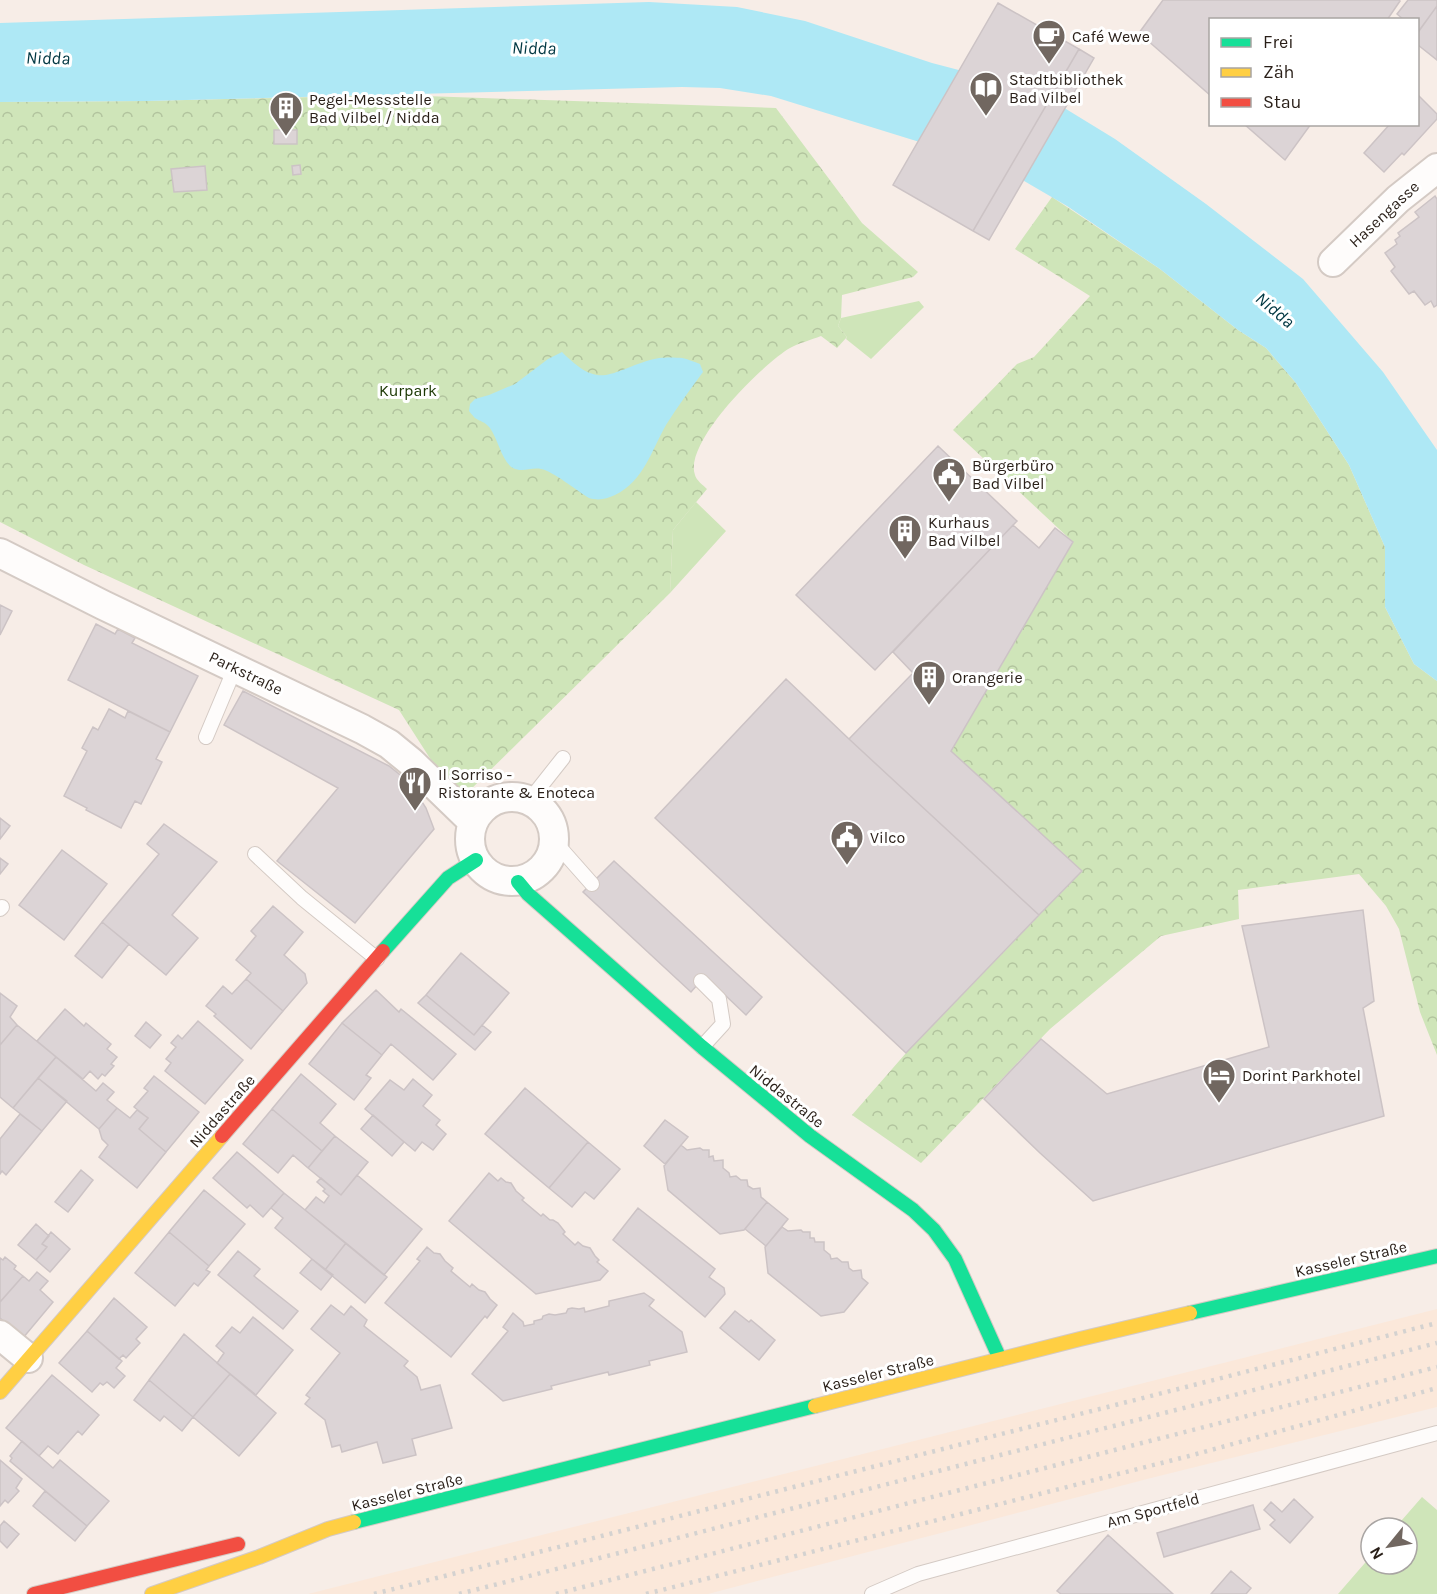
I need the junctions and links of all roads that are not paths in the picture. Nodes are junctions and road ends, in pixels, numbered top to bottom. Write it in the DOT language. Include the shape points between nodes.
graph roads {
  1 [pos="1437,168"];
  2 [pos="1333,262"];
  3 [pos="0,553"];
  4 [pos="235,668"];
  5 [pos="206,737"];
  6 [pos="563,758"];
  7 [pos="529,801"];
  8 [pos="473,822"];
  9 [pos="554,841"];
  10 [pos="255,854"];
  11 [pos="476,860"];
  12 [pos="518,882"];
  13 [pos="592,884"];
  14 [pos="376,959"];
  15 [pos="700,981"];
  16 [pos="702,1047"];
  17 [pos="1437,1256"];
  18 [pos="0,1335"];
  19 [pos="28,1358"];
  20 [pos="999,1359"];
  21 [pos="0,1392"];
  22 [pos="1437,1433"];
  23 [pos="328,1529"];
  24 [pos="284,1533"];
  25 [pos="250,1541"];
  26 [pos="34,1594"];
  27 [pos="152,1594"];
  28 [pos="872,1594"];
  1 -- 2 [label="street, Hasengasse"];
  3 -- 4 [label="street, Parkstraße"];
  4 -- 5 [label="lane"];
  4 -- 8 [label="street, Parkstraße" via="389,744"];
  6 -- 7 [label="lane"];
  7 -- 8 [label="street" via="497,799 483,808"];
  7 -- 9 [label="street" via="543,810"];
  8 -- 11 [label="street" via="470,838"];
  9 -- 12 [label="street" via="541,870"];
  9 -- 13 [label="lane"];
  10 -- 14 [label="lane"];
  11 -- 12 [label="street" via="494,878"];
  11 -- 14 [label="main road, Niddastraße" via="448,878"];
  12 -- 16 [label="main road, Niddastraße"];
  14 -- 19 [label="main road, Niddastraße"];
  15 -- 16 [label="lane" via="719,999 723,1024"];
  16 -- 20 [label="main road, Niddastraße" via="934,1230 955,1259"];
  17 -- 20 [label="main road, Kasseler Straße"];
  18 -- 19 [label="street"];
  19 -- 21 [label="main road, Niddastraße"];
  20 -- 23 [label="main road, Kasseler Straße"];
  22 -- 28 [label="lane, Am Sportfeld" via="918,1574"];
  23 -- 24 [label="main road, Kasseler Straße"];
  23 -- 27 [label="main road, Kasseler Straße"];
  25 -- 26 [label="main road"];
}
